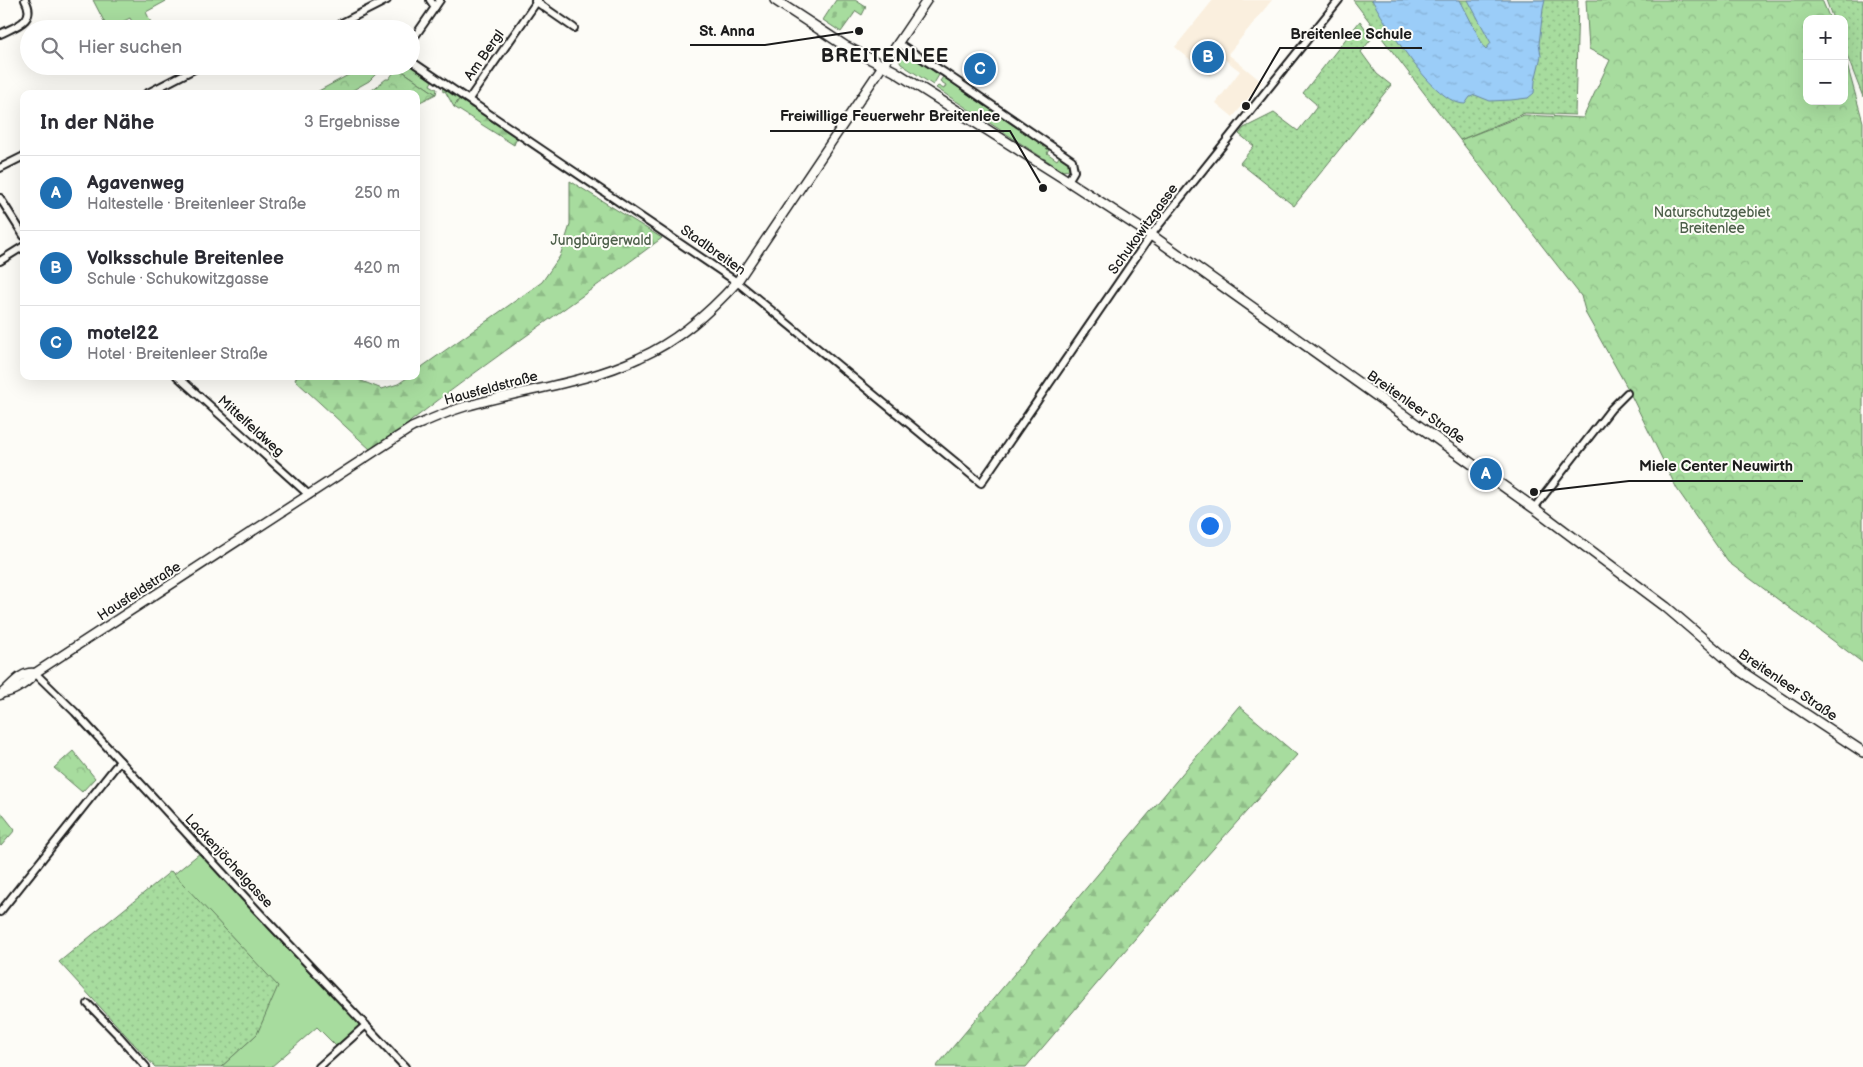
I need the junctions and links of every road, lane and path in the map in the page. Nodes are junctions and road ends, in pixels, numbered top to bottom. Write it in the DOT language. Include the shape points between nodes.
graph roads {
  1 [pos="25,0"];
  2 [pos="386,0"];
  3 [pos="430,0"];
  4 [pos="440,0"];
  5 [pos="776,0"];
  6 [pos="927,0"];
  7 [pos="1338,0"];
  8 [pos="536,1"];
  9 [pos="435,7"];
  10 [pos="24,20"];
  11 [pos="347,20"];
  12 [pos="20,24"];
  13 [pos="574,28"];
  14 [pos="420,29"];
  15 [pos="0,34"];
  16 [pos="898,43"];
  17 [pos="884,65"];
  18 [pos="420,67"];
  19 [pos="183,75"];
  20 [pos="154,90"];
  21 [pos="469,100"];
  22 [pos="20,158"];
  23 [pos="0,168"];
  24 [pos="1068,181"];
  25 [pos="0,198"];
  26 [pos="20,230"];
  27 [pos="1151,235"];
  28 [pos="20,248"];
  29 [pos="0,261"];
  30 [pos="737,282"];
  31 [pos="181,380"];
  32 [pos="1627,393"];
  33 [pos="982,484"];
  34 [pos="309,495"];
  35 [pos="1534,508"];
  36 [pos="35,673"];
  37 [pos="2,694"];
  38 [pos="1863,752"];
  39 [pos="120,761"];
  40 [pos="0,912"];
  41 [pos="88,1004"];
  42 [pos="366,1025"];
  43 [pos="146,1067"];
  44 [pos="319,1067"];
  45 [pos="405,1067"];
  1 -- 10 [label="street" via="29,10"];
  2 -- 11 [label="street"];
  3 -- 9 [label="street"];
  4 -- 9 [label="street"];
  5 -- 17 [label="main road, Breitenleer Straße" via="845,46"];
  6 -- 16 [label="street, Hausfeldstraße"];
  7 -- 27 [label="street, Schukowitzgasse"];
  8 -- 13 [label="street"];
  8 -- 21 [label="street, Am Bergl"];
  9 -- 14 [label="street"];
  12 -- 15 [label="street"];
  16 -- 17 [label="street, Hausfeldstraße"];
  16 -- 24 [label="street" via="1072,160 1074,172"];
  17 -- 24 [label="main road, Breitenleer Straße"];
  17 -- 30 [label="street, Hausfeldstraße"];
  18 -- 21 [label="street, Stadlbreiten"];
  19 -- 20 [label="street"];
  21 -- 30 [label="street, Stadlbreiten"];
  22 -- 23 [label="street"];
  24 -- 27 [label="main road, Breitenleer Straße"];
  25 -- 26 [label="street"];
  27 -- 33 [label="street, Schukowitzgasse"];
  27 -- 35 [label="main road, Breitenleer Straße"];
  28 -- 29 [label="street"];
  30 -- 33 [label="street, Stadlbreiten"];
  30 -- 34 [label="street, Hausfeldstraße" via="691,327 641,358 600,373 440,415 412,428"];
  31 -- 34 [label="street, Mittelfeldweg"];
  32 -- 35 [label="street"];
  34 -- 36 [label="street, Hausfeldstraße"];
  35 -- 38 [label="main road, Breitenleer Straße" via="1666,607 1742,672"];
  36 -- 37 [label="street, Hausfeldstraße" via="9,693"];
  36 -- 39 [label="street, Lackenjöchelgasse"];
  39 -- 40 [label="street"];
  39 -- 42 [label="street, Lackenjöchelgasse"];
  41 -- 43 [label="street"];
  42 -- 44 [label="street"];
  42 -- 45 [label="street, Lackenjöchelgasse"];
}
